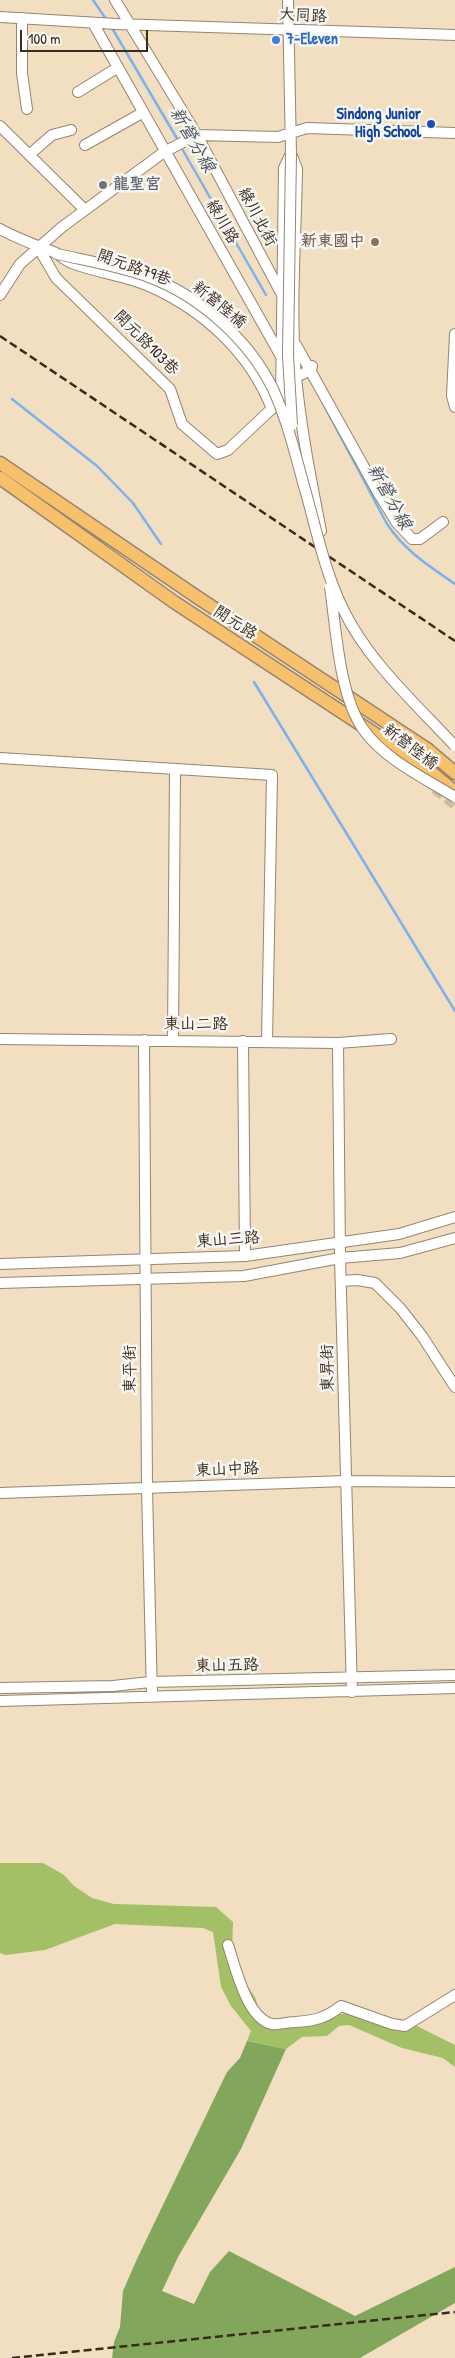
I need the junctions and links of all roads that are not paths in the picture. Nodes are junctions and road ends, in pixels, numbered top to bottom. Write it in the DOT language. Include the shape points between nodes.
graph roads {
  1 [pos="115,0"];
  2 [pos="288,0"];
  3 [pos="0,17"];
  4 [pos="22,18"];
  5 [pos="97,23"];
  6 [pos="129,24"];
  7 [pos="288,29"];
  8 [pos="455,35"];
  9 [pos="117,68"];
  10 [pos="78,92"];
  11 [pos="27,109"];
  12 [pos="142,113"];
  13 [pos="1,128"];
  14 [pos="71,130"];
  15 [pos="455,132"];
  16 [pos="290,133"];
  17 [pos="193,138"];
  18 [pos="85,145"];
  19 [pos="164,152"];
  20 [pos="291,153"];
  21 [pos="29,156"];
  22 [pos="84,210"];
  23 [pos="0,229"];
  24 [pos="38,247"];
  25 [pos="57,254"];
  26 [pos="281,293"];
  27 [pos="0,296"];
  28 [pos="455,334"];
  29 [pos="294,341"];
  30 [pos="282,358"];
  31 [pos="311,368"];
  32 [pos="296,377"];
  33 [pos="281,400"];
  34 [pos="455,406"];
  35 [pos="272,408"];
  36 [pos="296,455"];
  37 [pos="0,463"];
  38 [pos="0,478"];
  39 [pos="443,522"];
  40 [pos="321,531"];
  41 [pos="326,566"];
  42 [pos="440,732"];
  43 [pos="455,740"];
  44 [pos="455,746"];
  45 [pos="0,758"];
  46 [pos="175,769"];
  47 [pos="455,773"];
  48 [pos="455,792"];
  49 [pos="455,797"];
  50 [pos="391,1038"];
  51 [pos="0,1039"];
  52 [pos="144,1040"];
  53 [pos="173,1040"];
  54 [pos="243,1041"];
  55 [pos="267,1041"];
  56 [pos="338,1042"];
  57 [pos="455,1217"];
  58 [pos="455,1238"];
  59 [pos="341,1242"];
  60 [pos="245,1256"];
  61 [pos="340,1258"];
  62 [pos="146,1259"];
  63 [pos="0,1264"];
  64 [pos="146,1277"];
  65 [pos="341,1281"];
  66 [pos="0,1283"];
  67 [pos="455,1387"];
  68 [pos="346,1481"];
  69 [pos="455,1482"];
  70 [pos="147,1488"];
  71 [pos="0,1493"];
  72 [pos="455,1675"];
  73 [pos="352,1679"];
  74 [pos="150,1682"];
  75 [pos="0,1688"];
  76 [pos="455,1688"];
  77 [pos="352,1692"];
  78 [pos="152,1697"];
  79 [pos="0,1701"];
  80 [pos="228,1945"];
  81 [pos="455,1995"];
  1 -- 6 [label="street, 綠川北街"];
  2 -- 7 [label="street"];
  3 -- 4 [label="street, 大同路"];
  4 -- 5 [label="street, 大同路"];
  4 -- 11 [label="street" via="22,73"];
  5 -- 6 [label="street, 大同路"];
  5 -- 9 [label="street, 綠川路"];
  6 -- 7 [label="street, 大同路"];
  6 -- 17 [label="street, 綠川北街"];
  7 -- 8 [label="street, 大同路"];
  7 -- 16 [label="street"];
  9 -- 10 [label="street"];
  9 -- 12 [label="street, 綠川路"];
  12 -- 18 [label="street"];
  12 -- 19 [label="street, 綠川路"];
  13 -- 21 [label="street"];
  14 -- 21 [label="street" via="52,135"];
  15 -- 16 [label="street" via="307,128"];
  16 -- 17 [label="street" via="278,137"];
  16 -- 20 [label="street"];
  17 -- 19 [label="street"];
  17 -- 26 [label="street, 綠川北街"];
  19 -- 22 [label="street"];
  19 -- 30 [label="street, 綠川路"];
  20 -- 26 [label="street" via="284,168"];
  20 -- 29 [label="street" via="297,169"];
  20 -- 36 [label="street, 新營陸橋, bridge" via="288,355 290,414"];
  21 -- 22 [label="street"];
  22 -- 24 [label="street"];
  23 -- 24 [label="street"];
  24 -- 25 [label="street"];
  24 -- 27 [label="street" via="20,264"];
  24 -- 35 [label="street, 開元路103巷" via="56,278 170,389 182,424 218,454 228,450"];
  25 -- 35 [label="street, 開元路79巷" via="71,263 147,285 204,319 250,365"];
  25 -- 36 [label="street, 新營陸橋, bridge" via="150,278 207,310 234,335 260,367 284,415"];
  26 -- 30 [label="street"];
  28 -- 34 [label="street" via="452,396"];
  29 -- 31 [label="street"];
  29 -- 32 [label="street"];
  30 -- 33 [label="street"];
  31 -- 32 [label="street"];
  31 -- 39 [label="street" via="397,523 412,539 420,539"];
  32 -- 33 [label="street, 開元路103巷"];
  32 -- 40 [label="street"];
  33 -- 35 [label="street, 開元路103巷"];
  36 -- 41 [label="street, 新營陸橋, bridge"];
  37 -- 47 [label="main road, 開元路" via="427,749"];
  38 -- 48 [label="main road, 開元路" via="174,602 421,764"];
  41 -- 44 [label="street, 新營陸橋, bridge" via="343,609 364,647"];
  41 -- 49 [label="street, 新營陸橋, bridge" via="346,688 363,729 401,763"];
  42 -- 43 [label="street"];
  45 -- 46 [label="street"];
  46 -- 53 [label="street"];
  46 -- 55 [label="street" via="272,775"];
  50 -- 56 [label="street, 東山二路"];
  51 -- 52 [label="street, 東山二路"];
  52 -- 53 [label="street, 東山二路"];
  52 -- 62 [label="street, 東平街"];
  53 -- 54 [label="street, 東山二路"];
  54 -- 55 [label="street, 東山二路"];
  54 -- 60 [label="street"];
  55 -- 56 [label="street, 東山二路"];
  56 -- 59 [label="street, 東昇街"];
  57 -- 59 [label="street, 東山三路" via="399,1234"];
  58 -- 61 [label="street" via="400,1253"];
  59 -- 60 [label="street, 東山三路"];
  59 -- 61 [label="street, 東昇街"];
  60 -- 62 [label="street, 東山三路"];
  61 -- 64 [label="street" via="244,1276"];
  61 -- 65 [label="street, 東昇街"];
  62 -- 63 [label="street, 東山三路"];
  62 -- 64 [label="street, 東平街"];
  64 -- 66 [label="street"];
  64 -- 70 [label="street, 東平街"];
  65 -- 67 [label="street" via="374,1283 422,1336"];
  65 -- 68 [label="street, 東昇街"];
  68 -- 69 [label="street, 東山中路"];
  68 -- 70 [label="street, 東山中路"];
  68 -- 73 [label="street, 東昇街"];
  70 -- 71 [label="street, 東山中路"];
  70 -- 74 [label="street, 東平街"];
  72 -- 73 [label="street, 東山五路"];
  73 -- 74 [label="street, 東山五路"];
  73 -- 77 [label="street, 東昇街"];
  74 -- 75 [label="street, 東山五路" via="113,1686"];
  74 -- 78 [label="street, 東平街"];
  76 -- 77 [label="street, 東山五路"];
  77 -- 78 [label="street, 東山五路"];
  78 -- 79 [label="street, 東山五路"];
  80 -- 81 [label="street" via="244,1993 258,2016 271,2024 315,2020 341,2006 405,2026"];
}
